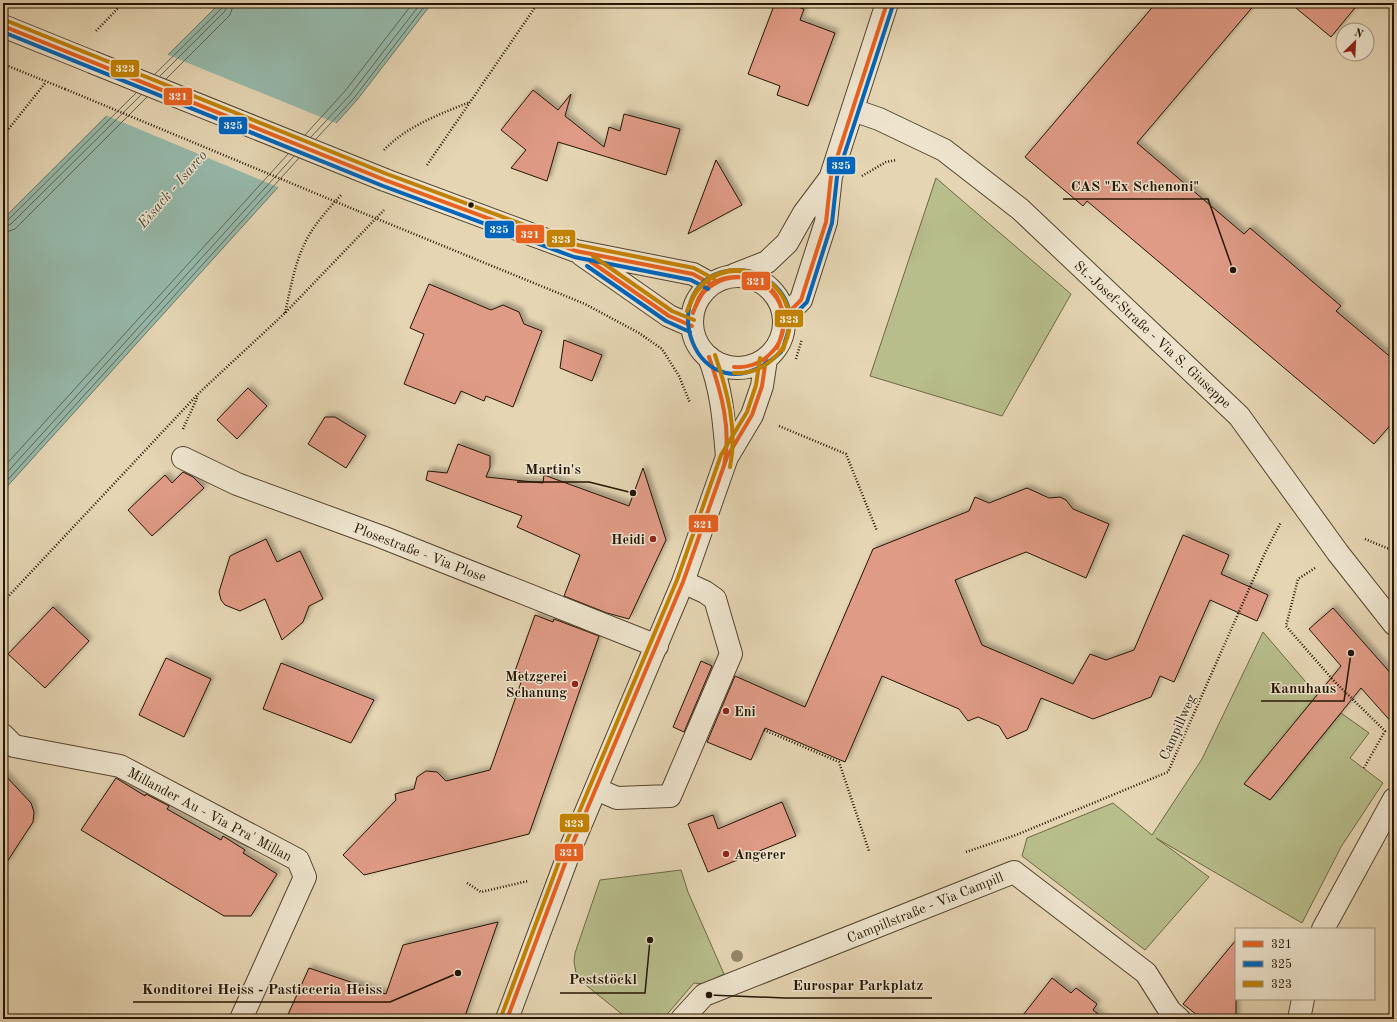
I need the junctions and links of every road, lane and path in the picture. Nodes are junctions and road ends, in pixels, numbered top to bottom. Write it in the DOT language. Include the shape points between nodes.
graph roads {
  1 [pos="59,3"];
  2 [pos="123,3"];
  3 [pos="538,3"];
  4 [pos="887,3"];
  5 [pos="54,4"];
  6 [pos="3,26"];
  7 [pos="96,31"];
  8 [pos="3,64"];
  9 [pos="46,82"];
  10 [pos="470,102"];
  11 [pos="853,110"];
  12 [pos="3,136"];
  13 [pos="392,141"];
  14 [pos="420,163"];
  15 [pos="427,165"];
  16 [pos="434,168"];
  17 [pos="831,176"];
  18 [pos="405,188"];
  19 [pos="324,214"];
  20 [pos="376,218"];
  21 [pos="576,251"];
  22 [pos="734,276"];
  23 [pos="711,284"];
  24 [pos="285,313"];
  25 [pos="784,317"];
  26 [pos="692,326"];
  27 [pos="709,357"];
  28 [pos="766,359"];
  29 [pos="199,394"];
  30 [pos="690,402"];
  31 [pos="778,425"];
  32 [pos="727,457"];
  33 [pos="183,458"];
  34 [pos="1283,519"];
  35 [pos="877,532"];
  36 [pos="1394,551"];
  37 [pos="1338,553"];
  38 [pos="683,582"];
  39 [pos="3,602"];
  40 [pos="1394,624"];
  41 [pos="657,646"];
  42 [pos="764,730"];
  43 [pos="3,735"];
  44 [pos="1364,768"];
  45 [pos="596,789"];
  46 [pos="1394,799"];
  47 [pos="869,851"];
  48 [pos="966,852"];
  49 [pos="529,880"];
  50 [pos="467,883"];
  51 [pos="1324,928"];
  52 [pos="1303,1000"];
  53 [pos="242,1019"];
  54 [pos="506,1019"];
  55 [pos="682,1019"];
  56 [pos="1179,1019"];
  57 [pos="1298,1019"];
  1 -- 5 [label="path"];
  2 -- 7 [label="path"];
  3 -- 10 [label="path"];
  4 -- 11 [label="street"];
  6 -- 18 [label="street, bridge"];
  8 -- 9 [label="path"];
  9 -- 12 [label="path"];
  9 -- 20 [label="path, bridge"];
  10 -- 13 [label="path" via="429,119"];
  10 -- 15 [label="path"];
  11 -- 17 [label="street"];
  11 -- 37 [label="street, St.-Josef-Straße - Via S. Giuseppe" via="879,119 944,150 1020,209 1239,416"];
  14 -- 15 [label="path"];
  15 -- 16 [label="path"];
  15 -- 18 [label="path"];
  17 -- 22 [label="street" via="804,213 787,243 767,262"];
  17 -- 25 [label="street" via="826,222 801,300"];
  18 -- 20 [label="path"];
  18 -- 21 [label="street"];
  19 -- 24 [label="path" via="308,237 295,266"];
  20 -- 24 [label="path"];
  20 -- 30 [label="path" via="585,304 639,333 662,349 679,376"];
  21 -- 23 [label="street" via="693,274"];
  21 -- 26 [label="street" via="669,316"];
  22 -- 23 [label="street"];
  22 -- 25 [label="street" via="748,276 773,290 781,303"];
  23 -- 26 [label="street" via="700,296"];
  24 -- 29 [label="path"];
  25 -- 28 [label="street" via="781,338"];
  26 -- 27 [label="street" via="701,349"];
  27 -- 28 [label="street" via="722,365 737,368 752,366"];
  27 -- 32 [label="street" via="717,377"];
  28 -- 32 [label="street" via="762,386 752,415"];
  29 -- 33 [label="path" via="178,439"];
  29 -- 39 [label="path"];
  31 -- 35 [label="path" via="846,454"];
  32 -- 38 [label="street"];
  33 -- 41 [label="street, Plosestraße - Via Plose" via="237,484 390,540"];
  34 -- 48 [label="path, Campillweg" via="1168,772 1016,835"];
  36 -- 37 [label="path" via="1361,538"];
  37 -- 40 [label="street, St.-Josef-Straße - Via S. Giuseppe"];
  37 -- 44 [label="path" via="1298,579 1286,626 1333,680 1385,731"];
  38 -- 41 [label="street"];
  38 -- 45 [label="street" via="715,599 731,654 670,796 617,798"];
  41 -- 45 [label="street"];
  42 -- 47 [label="path" via="839,762"];
  43 -- 53 [label="street, Millander Au - Via Pra' Millan" via="14,746 120,766 298,860 305,877"];
  45 -- 54 [label="street"];
  46 -- 51 [label="street"];
  49 -- 50 [label="path" via="481,892"];
  52 -- 57 [label="street"];
  55 -- 56 [label="street, Campillstraße - Via Campill" via="704,995 1014,872 1146,974 1170,1011"];
}
